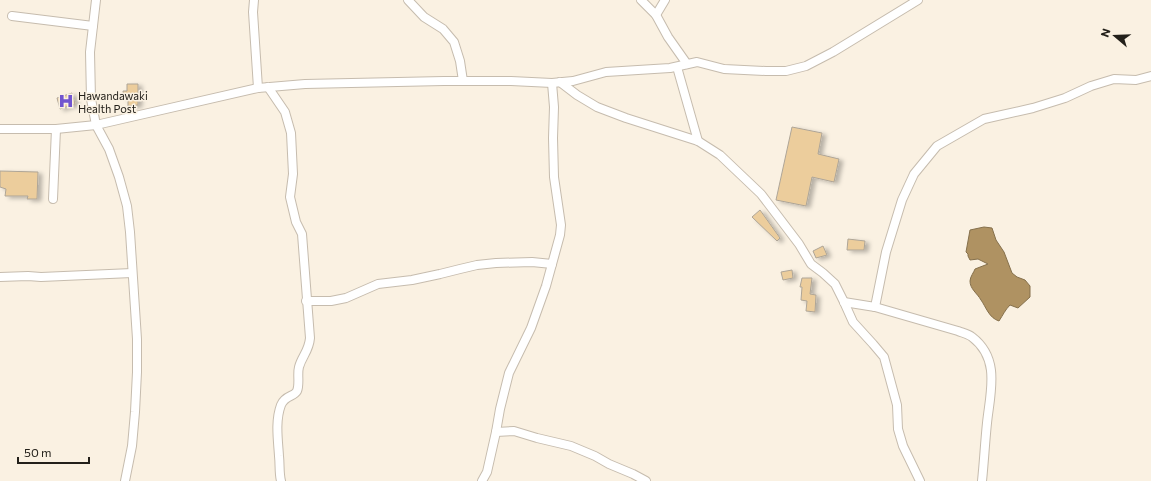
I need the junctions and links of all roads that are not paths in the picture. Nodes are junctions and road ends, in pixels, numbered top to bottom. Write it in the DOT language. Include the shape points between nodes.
graph roads {
  1 [pos="96,0"];
  2 [pos="254,0"];
  3 [pos="408,0"];
  4 [pos="641,0"];
  5 [pos="665,0"];
  6 [pos="918,0"];
  7 [pos="656,15"];
  8 [pos="12,16"];
  9 [pos="92,26"];
  10 [pos="687,64"];
  11 [pos="677,67"];
  12 [pos="1151,76"];
  13 [pos="462,81"];
  14 [pos="556,82"];
  15 [pos="268,87"];
  16 [pos="258,88"];
  17 [pos="96,125"];
  18 [pos="56,128"];
  19 [pos="0,129"];
  20 [pos="698,140"];
  21 [pos="53,199"];
  22 [pos="552,264"];
  23 [pos="132,273"];
  24 [pos="0,276"];
  25 [pos="306,301"];
  26 [pos="844,302"];
  27 [pos="875,308"];
  28 [pos="496,432"];
  29 [pos="125,481"];
  30 [pos="281,481"];
  31 [pos="482,481"];
  32 [pos="646,481"];
  33 [pos="920,481"];
  34 [pos="982,481"];
  1 -- 9 [label="street"];
  2 -- 16 [label="street"];
  3 -- 13 [label="street" via="424,17 443,29 454,42 460,61"];
  4 -- 7 [label="street"];
  5 -- 7 [label="street"];
  6 -- 10 [label="street" via="806,66 786,71 766,71 724,69 697,62"];
  7 -- 10 [label="street"];
  8 -- 9 [label="street"];
  9 -- 17 [label="street" via="90,85"];
  10 -- 11 [label="street"];
  11 -- 14 [label="street" via="606,72 573,81"];
  11 -- 20 [label="street"];
  12 -- 27 [label="street" via="1136,80 1114,79 1033,108 984,119 937,146 914,174 902,200 886,252"];
  13 -- 14 [label="street"];
  13 -- 15 [label="street"];
  14 -- 20 [label="street" via="597,107"];
  14 -- 22 [label="street" via="554,178 562,225"];
  15 -- 16 [label="street"];
  15 -- 25 [label="street" via="285,112 291,133 293,174 290,197 296,222 302,234"];
  16 -- 17 [label="street"];
  17 -- 18 [label="street"];
  17 -- 23 [label="street" via="120,177 127,206"];
  18 -- 19 [label="street"];
  18 -- 21 [label="street"];
  20 -- 26 [label="street" via="720,155 761,194 811,264 835,284"];
  22 -- 25 [label="street" via="532,262 477,265 433,276 378,284 346,298"];
  22 -- 28 [label="street" via="531,328 509,373"];
  23 -- 24 [label="street"];
  23 -- 29 [label="street" via="137,339 137,392 132,446"];
  25 -- 30 [label="street" via="310,345 300,364 297,391 286,397 279,415 277,434"];
  26 -- 27 [label="street"];
  26 -- 33 [label="street" via="853,322 884,357 897,405 898,429 903,446"];
  27 -- 34 [label="street" via="958,331 971,336 981,345 990,363 992,385"];
  28 -- 31 [label="street" via="487,472"];
  28 -- 32 [label="street" via="514,431 572,446"];
}
